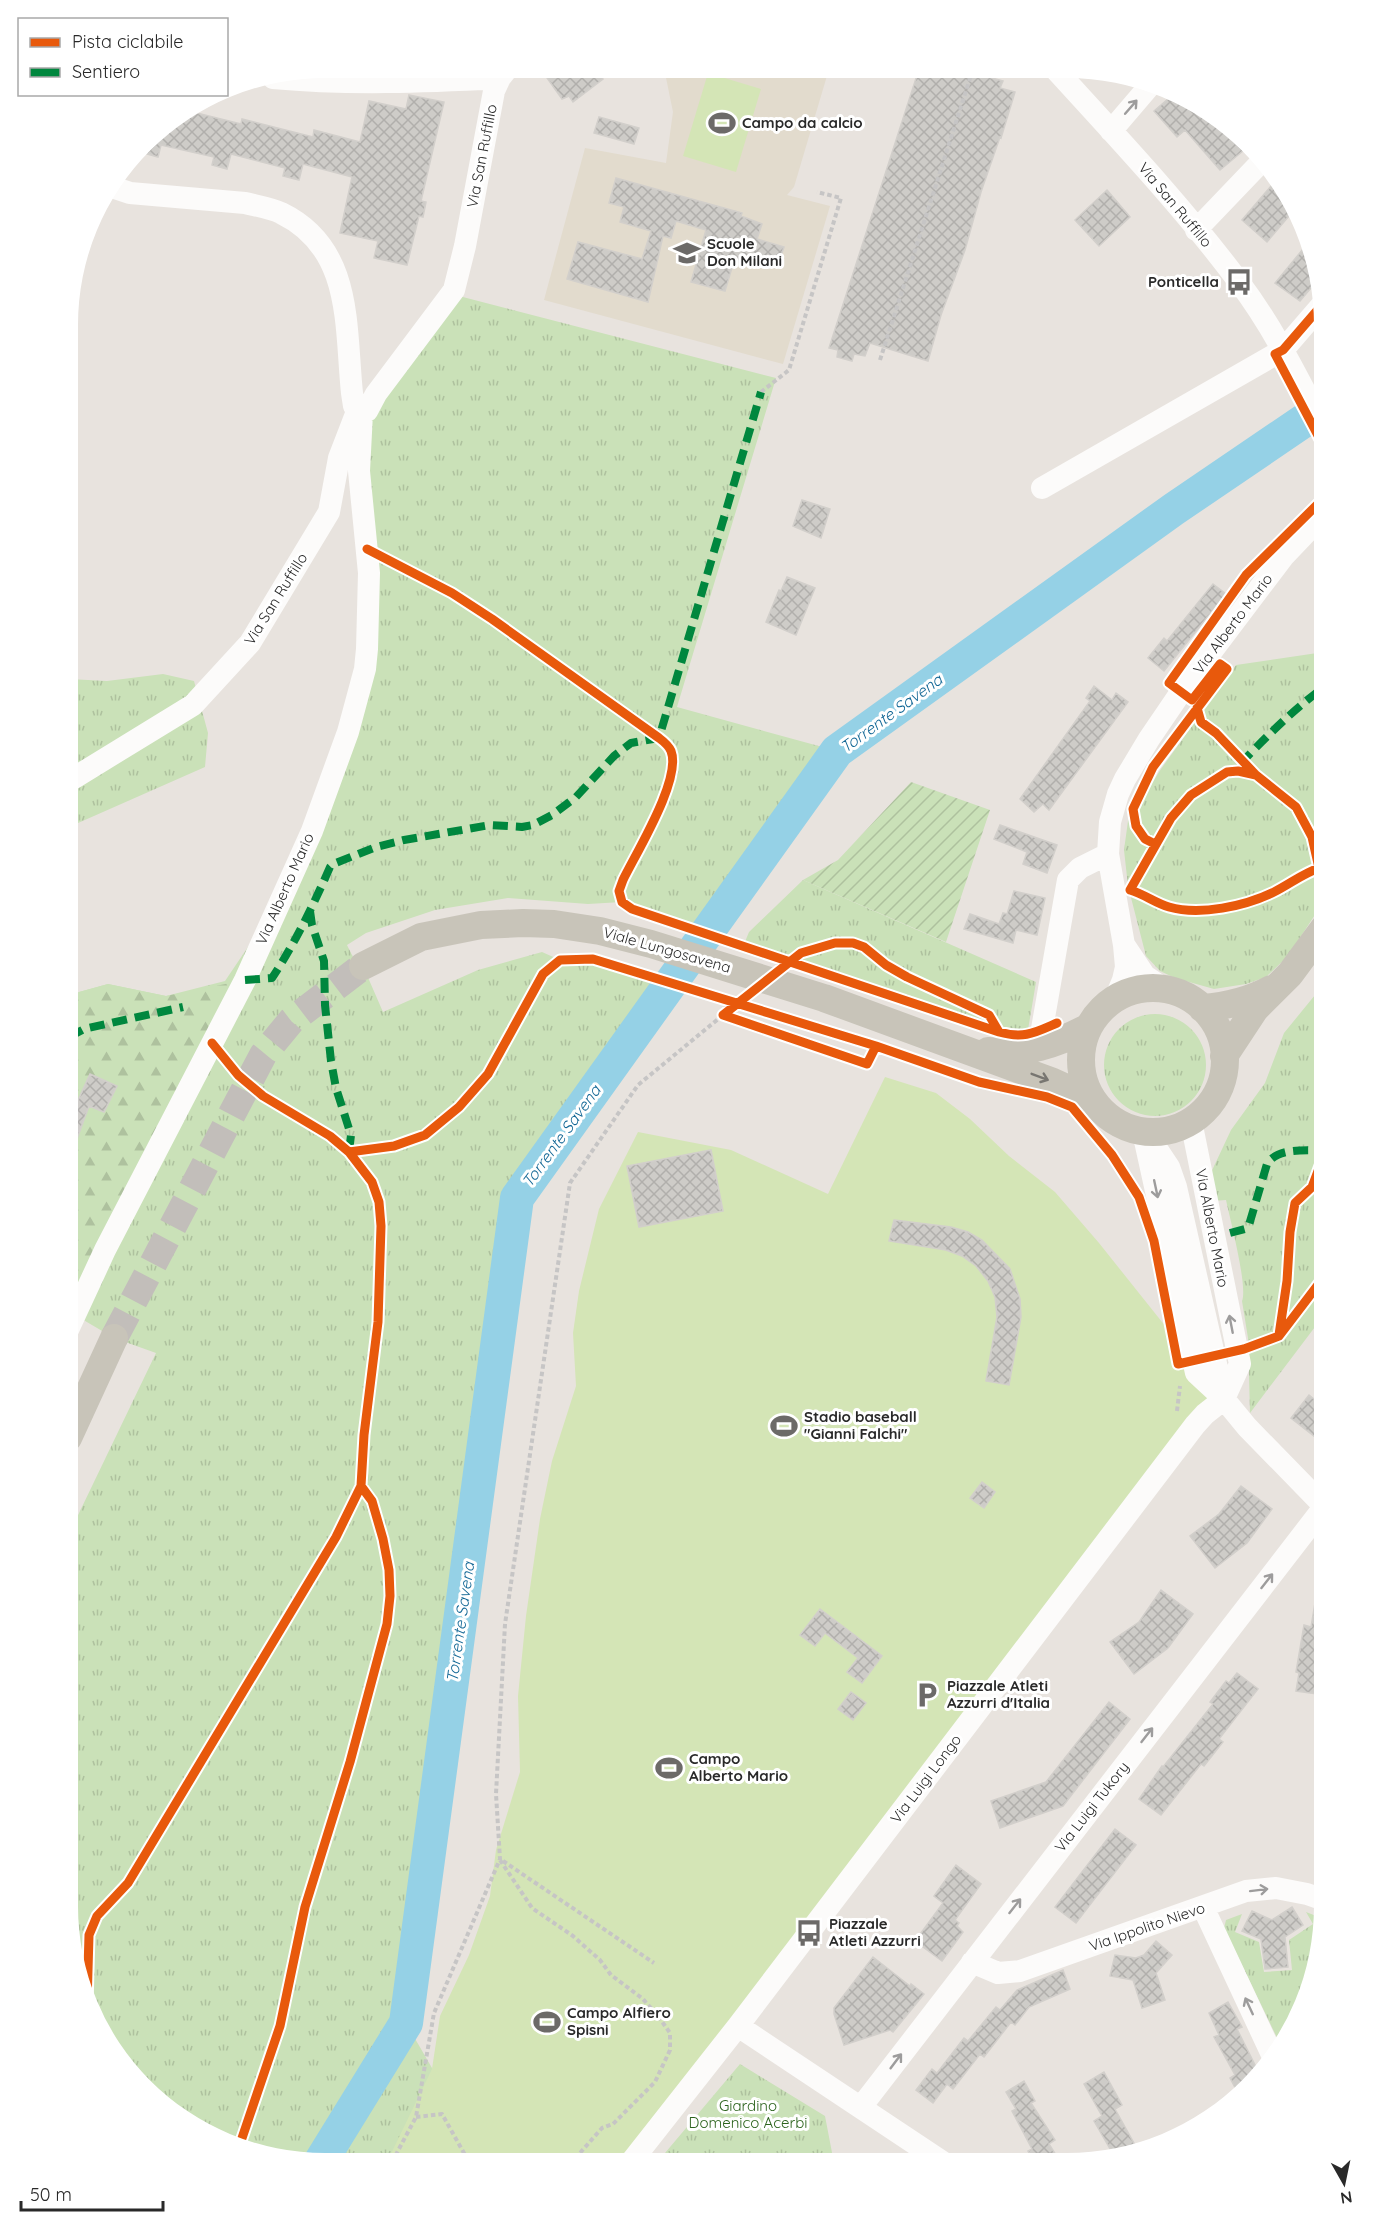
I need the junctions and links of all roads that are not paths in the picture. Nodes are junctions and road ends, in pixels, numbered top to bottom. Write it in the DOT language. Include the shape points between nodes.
graph roads {
  1 [pos="452,78"];
  2 [pos="501,78"];
  3 [pos="1063,78"];
  4 [pos="294,80"];
  5 [pos="1145,91"];
  6 [pos="1111,131"];
  7 [pos="1257,167"];
  8 [pos="119,190"];
  9 [pos="1196,230"];
  10 [pos="1313,315"];
  11 [pos="1283,350"];
  12 [pos="1314,409"];
  13 [pos="360,411"];
  14 [pos="1042,488"];
  15 [pos="1314,524"];
  16 [pos="78,775"];
  17 [pos="1108,854"];
  18 [pos="1314,942"];
  19 [pos="1124,945"];
  20 [pos="363,966"];
  21 [pos="1278,985"];
  22 [pos="1166,990"];
  23 [pos="1115,999"];
  24 [pos="1202,1008"];
  25 [pos="1087,1028"];
  26 [pos="1042,1029"];
  27 [pos="966,1049"];
  28 [pos="1224,1056"];
  29 [pos="1093,1100"];
  30 [pos="1191,1121"];
  31 [pos="1143,1132"];
  32 [pos="1176,1187"];
  33 [pos="78,1308"];
  34 [pos="114,1338"];
  35 [pos="1224,1399"];
  36 [pos="78,1416"];
  37 [pos="1314,1496"];
  38 [pos="1314,1519"];
  39 [pos="1314,1896"];
  40 [pos="1203,1907"];
  41 [pos="972,1962"];
  42 [pos="738,2026"];
  43 [pos="1269,2048"];
  44 [pos="861,2107"];
  45 [pos="639,2153"];
  46 [pos="929,2153"];
  1 -- 4 [label="street, Via San Ruffillo" via="401,83"];
  2 -- 13 [label="street, Via San Ruffillo" via="494,91 454,290 367,411"];
  3 -- 6 [label="street, Via San Ruffillo"];
  6 -- 5 [label="street, one-way"];
  6 -- 9 [label="street, Via San Ruffillo"];
  7 -- 9 [label="street"];
  8 -- 13 [label="street" via="130,194 253,205 279,212 314,237 330,258 341,284 352,393"];
  9 -- 11 [label="street, Via San Ruffillo" via="1239,282"];
  10 -- 11 [label="street"];
  11 -- 12 [label="street"];
  11 -- 14 [label="street"];
  13 -- 16 [label="street, Via San Ruffillo" via="339,458 329,512 250,643 193,705"];
  13 -- 33 [label="street, Via Alberto Mario" via="359,471 369,573 367,649 348,732 312,831 244,980"];
  15 -- 17 [label="street, Via Alberto Mario" via="1283,557 1149,739 1113,808"];
  17 -- 19 [label="street, Via Alberto Mario"];
  17 -- 26 [label="street" via="1080,868 1068,880"];
  18 -- 21 [label="main road"];
  19 -- 22 [label="street, Via Alberto Mario" via="1145,976"];
  19 -- 23 [label="street, Via Alberto Mario" via="1126,967"];
  20 -- 27 [label="main road, Viale Lungosavena" via="421,938 481,925 554,924 651,944 824,998"];
  21 -- 24 [label="main road" via="1257,997"];
  21 -- 28 [label="main road" via="1241,1028"];
  22 -- 23 [label="main road" via="1148,989"];
  22 -- 24 [label="main road"];
  23 -- 25 [label="main road"];
  24 -- 28 [label="main road" via="1217,1030"];
  25 -- 27 [label="main road, Viale Lungosavena" via="1047,1047 1025,1051"];
  25 -- 29 [label="main road" via="1081,1067"];
  27 -- 29 [label="main road, Viale Lungosavena, one-way"];
  28 -- 30 [label="main road" via="1217,1094"];
  29 -- 31 [label="main road" via="1114,1121"];
  30 -- 31 [label="main road" via="1160,1132"];
  30 -- 32 [label="street, Via Alberto Mario" via="1178,1151"];
  35 -- 30 [label="street, Via Alberto Mario, one-way" via="1240,1364"];
  31 -- 32 [label="street, Via Alberto Mario" via="1161,1152"];
  31 -- 35 [label="street, Via Alberto Mario, one-way" via="1196,1373"];
  32 -- 35 [label="street, Via Alberto Mario"];
  34 -- 36 [label="main road"];
  35 -- 37 [label="street, Via Alberto Mario"];
  35 -- 42 [label="street, Via Luigi Longo" via="1195,1425"];
  41 -- 38 [label="street, Via Luigi Tukory, one-way"];
  40 -- 39 [label="street, Via Ippolito Nievo, one-way" via="1246,1891 1276,1888"];
  40 -- 41 [label="street, Via Ippolito Nievo" via="1020,1971 998,1972"];
  43 -- 40 [label="street, one-way"];
  44 -- 41 [label="street, Via Luigi Tukory, one-way"];
  42 -- 44 [label="street"];
  42 -- 45 [label="street, Via Luigi Longo"];
  44 -- 46 [label="street"];
}
